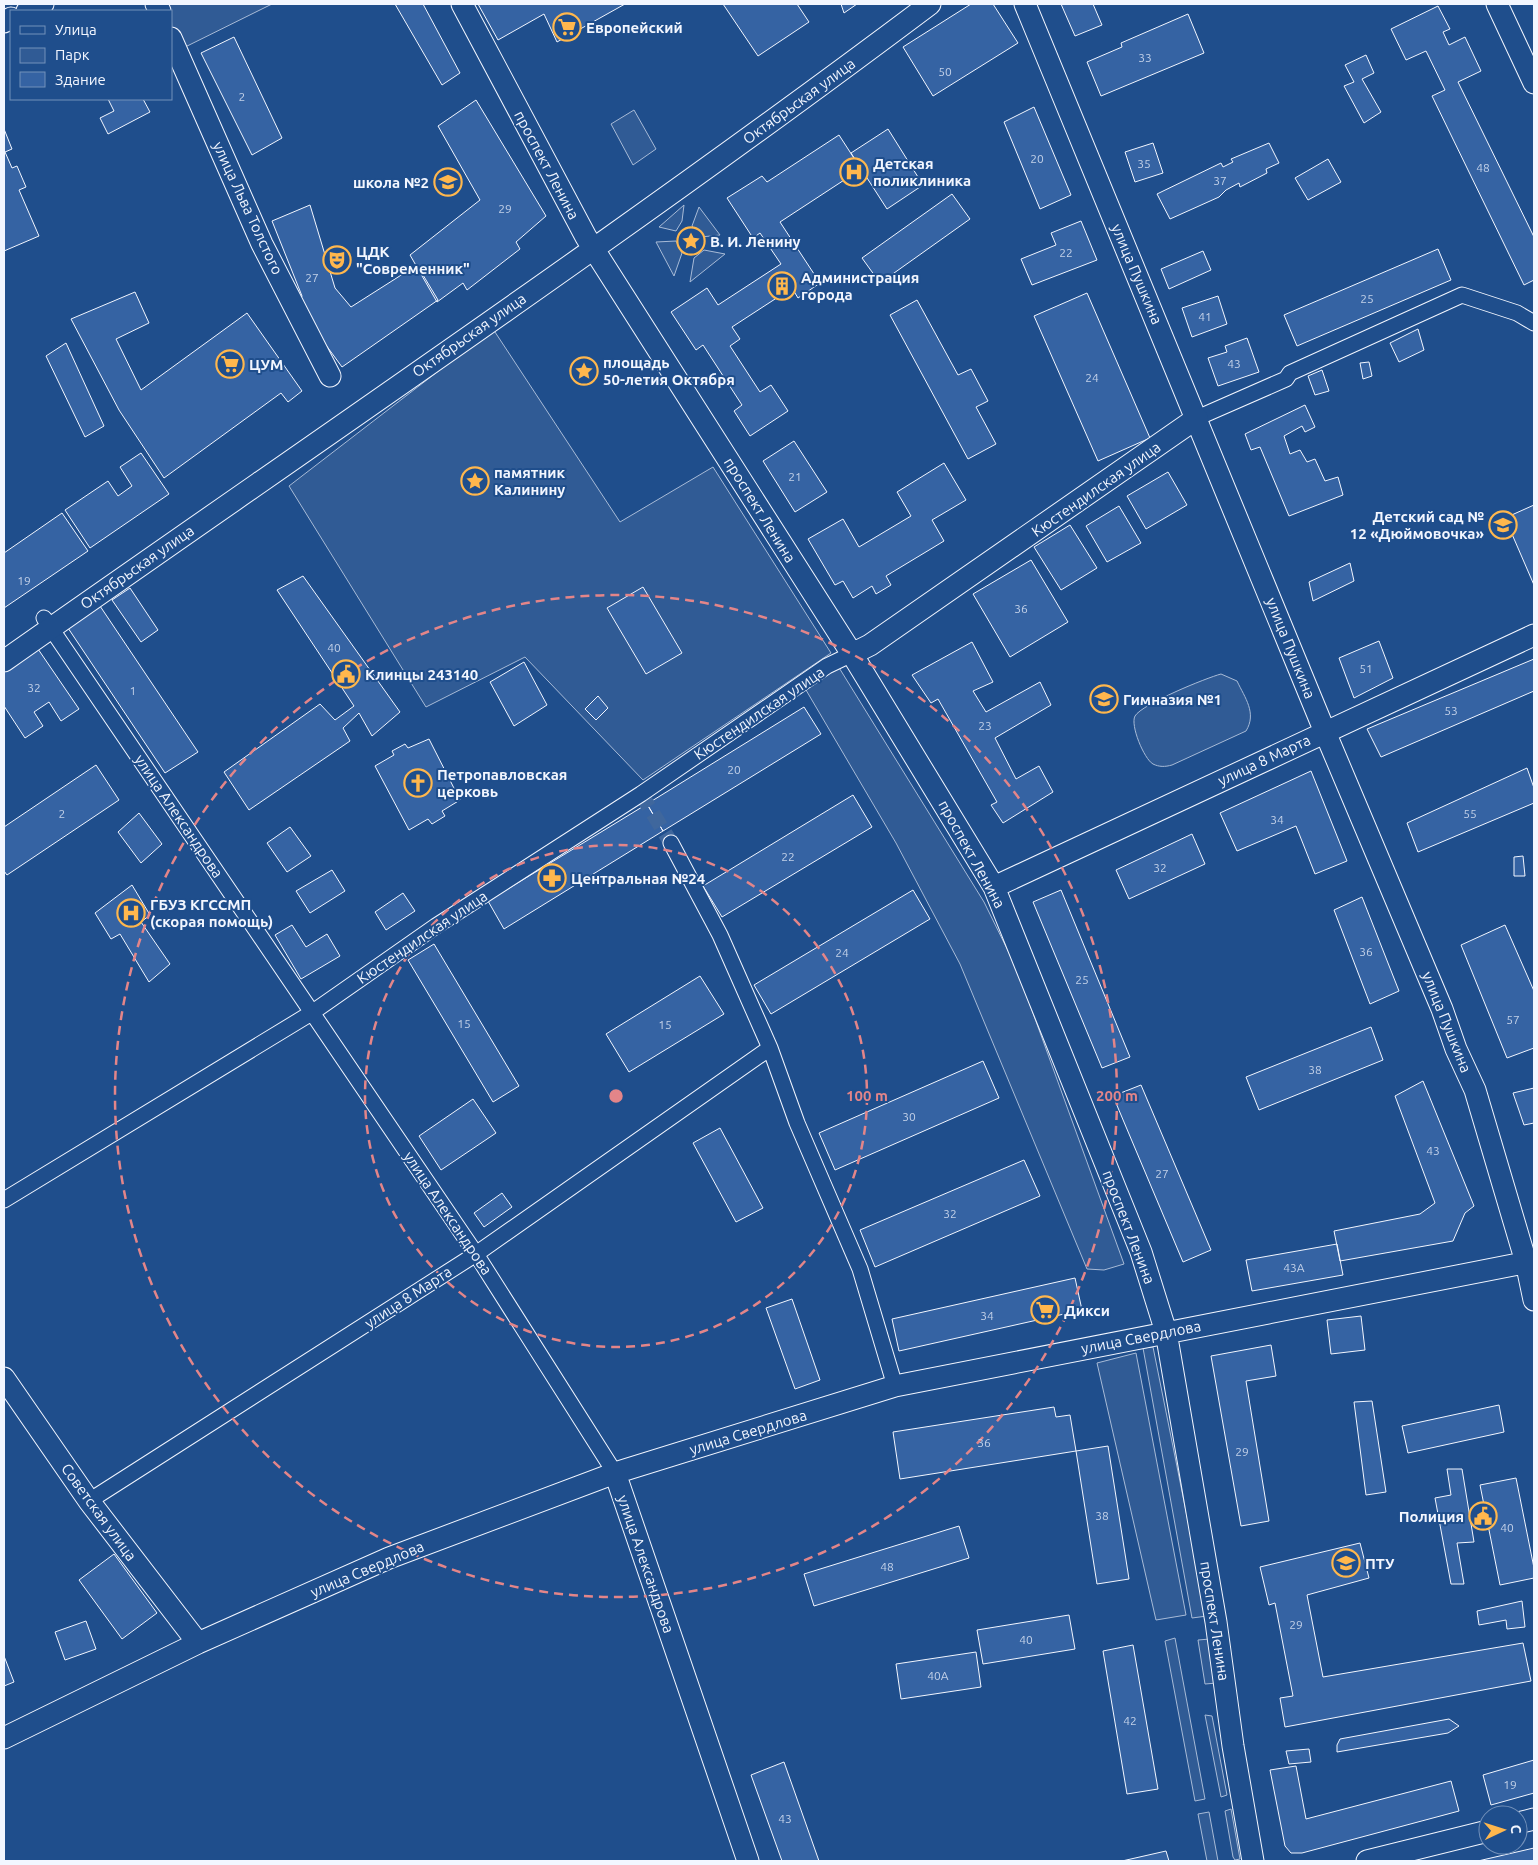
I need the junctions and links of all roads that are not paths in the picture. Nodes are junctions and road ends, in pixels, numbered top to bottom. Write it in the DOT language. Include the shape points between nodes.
graph roads {
  1 [pos="43,4"];
  2 [pos="462,4"];
  3 [pos="917,4"];
  4 [pos="930,4"];
  5 [pos="1025,4"];
  6 [pos="1496,4"];
  7 [pos="28,10"];
  8 [pos="172,40"];
  9 [pos="1534,83"];
  10 [pos="589,243"];
  11 [pos="1534,323"];
  12 [pos="330,376"];
  13 [pos="1197,418"];
  14 [pos="48,622"];
  15 [pos="1534,635"];
  16 [pos="4,646"];
  17 [pos="852,654"];
  18 [pos="4,661"];
  19 [pos="1325,732"];
  20 [pos="671,843"];
  21 [pos="994,888"];
  22 [pos="313,1012"];
  23 [pos="770,1048"];
  24 [pos="4,1200"];
  25 [pos="476,1254"];
  26 [pos="1530,1262"];
  27 [pos="1534,1300"];
  28 [pos="1166,1332"];
  29 [pos="4,1378"];
  30 [pos="896,1386"];
  31 [pos="615,1472"];
  32 [pos="89,1501"];
  33 [pos="198,1643"];
  34 [pos="4,1738"];
  35 [pos="1478,1833"];
  36 [pos="748,1861"];
  37 [pos="1253,1861"];
  38 [pos="1367,1861"];
  1 -- 7 [label="main road"];
  2 -- 10 [label="main road, проспект Ленина"];
  3 -- 10 [label="main road, Октябрьская улица"];
  4 -- 10 [label="main road, Октябрьская улица" via="813,92"];
  5 -- 13 [label="main road, улица Пушкина"];
  6 -- 9 [label="main road"];
  8 -- 12 [label="main road, улица Льва Толстого" via="262,244"];
  10 -- 14 [label="main road, Октябрьская улица"];
  10 -- 17 [label="main road, проспект Ленина"];
  11 -- 13 [label="street, Кюстендилская улица" via="1517,313 1462,295"];
  13 -- 17 [label="main road, Кюстендилская улица" via="870,646"];
  13 -- 19 [label="main road, улица Пушкина"];
  14 -- 16 [label="main road, Октябрьская улица"];
  14 -- 18 [label="main road, Октябрьская улица"];
  14 -- 22 [label="street, улица Александрова"];
  15 -- 19 [label="main road, улица 8 Марта"];
  17 -- 21 [label="main road, проспект Ленина"];
  17 -- 22 [label="street, Кюстендилская улица" via="827,666 641,794 436,926"];
  19 -- 21 [label="main road, улица 8 Марта"];
  19 -- 26 [label="main road, улица Пушкина" via="1475,1090"];
  20 -- 23 [label="street" via="720,935"];
  21 -- 28 [label="main road, проспект Ленина" via="1140,1252"];
  22 -- 24 [label="street, Кюстендилская улица"];
  22 -- 25 [label="street, улица Александрова"];
  23 -- 25 [label="street, улица 8 Марта"];
  23 -- 30 [label="street" via="797,1124 860,1269"];
  25 -- 31 [label="street, улица Александрова"];
  25 -- 32 [label="street, улица 8 Марта"];
  26 -- 27 [label="main road, улица Пушкина"];
  26 -- 28 [label="main road, улица Свердлова"];
  28 -- 30 [label="main road, улица Свердлова"];
  28 -- 37 [label="main road, проспект Ленина" via="1215,1612"];
  29 -- 32 [label="main road, Советская улица"];
  30 -- 31 [label="main road, улица Свердлова"];
  31 -- 33 [label="main road, улица Свердлова" via="389,1558"];
  31 -- 36 [label="main road, улица Александрова"];
  32 -- 33 [label="main road, Советская улица"];
  33 -- 34 [label="main road, улица Свердлова"];
  35 -- 38 [label="main road"];
}
